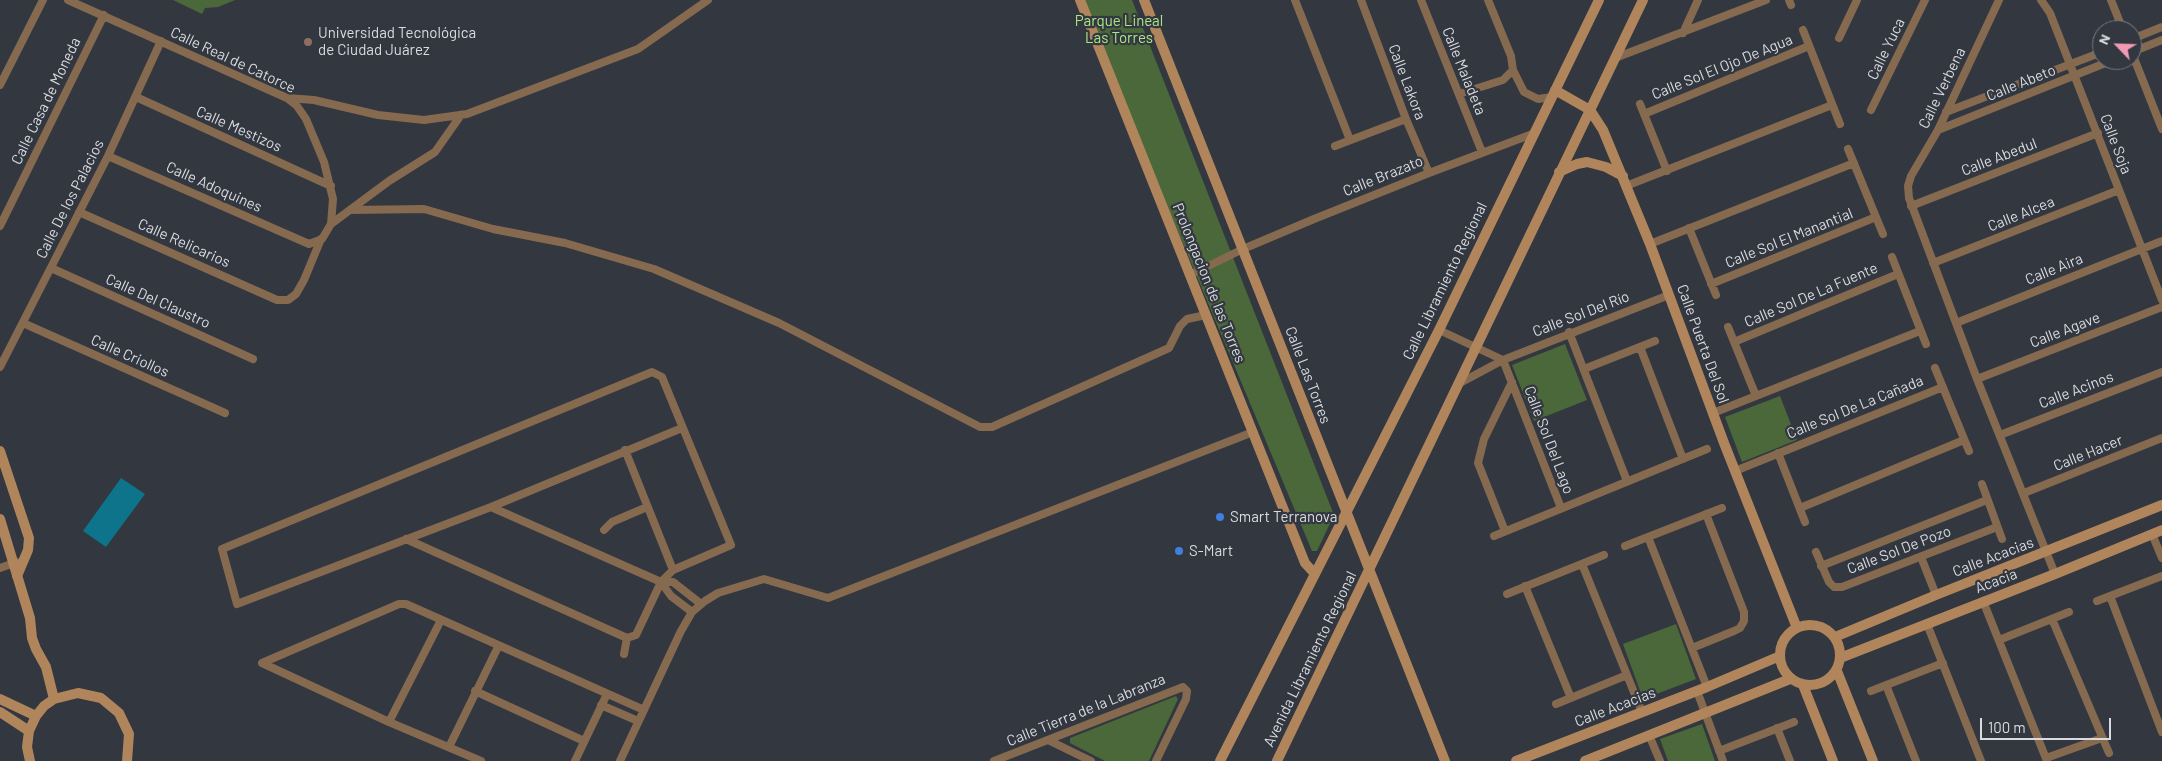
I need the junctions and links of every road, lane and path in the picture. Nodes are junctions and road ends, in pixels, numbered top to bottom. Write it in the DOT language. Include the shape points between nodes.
graph roads {
  1 [pos="43,0"];
  2 [pos="68,0"];
  3 [pos="708,0"];
  4 [pos="1080,0"];
  5 [pos="1144,0"];
  6 [pos="1295,0"];
  7 [pos="1361,0"];
  8 [pos="1421,0"];
  9 [pos="1488,0"];
  10 [pos="1599,0"];
  11 [pos="1643,0"];
  12 [pos="1698,0"];
  13 [pos="1766,0"];
  14 [pos="1857,0"];
  15 [pos="1926,0"];
  16 [pos="2000,0"];
  17 [pos="2041,0"];
  18 [pos="2111,0"];
  19 [pos="104,15"];
  20 [pos="2119,20"];
  21 [pos="2162,26"];
  22 [pos="1803,30"];
  23 [pos="1682,33"];
  24 [pos="2142,35"];
  25 [pos="1839,38"];
  26 [pos="2162,40"];
  27 [pos="161,41"];
  28 [pos="1809,46"];
  29 [pos="2142,49"];
  30 [pos="2092,56"];
  31 [pos="1615,58"];
  32 [pos="2069,66"];
  33 [pos="2092,69"];
  34 [pos="1512,70"];
  35 [pos="2139,70"];
  36 [pos="2073,77"];
  37 [pos="0,85"];
  38 [pos="1459,94"];
  39 [pos="1554,94"];
  40 [pos="136,97"];
  41 [pos="287,98"];
  42 [pos="1640,104"];
  43 [pos="1832,105"];
  44 [pos="1590,110"];
  45 [pos="1871,110"];
  46 [pos="1946,112"];
  47 [pos="1644,114"];
  48 [pos="461,115"];
  49 [pos="1406,119"];
  50 [pos="1840,124"];
  51 [pos="2162,129"];
  52 [pos="1938,130"];
  53 [pos="1534,133"];
  54 [pos="2098,133"];
  55 [pos="1350,140"];
  56 [pos="1335,146"];
  57 [pos="1848,149"];
  58 [pos="1482,152"];
  59 [pos="108,156"];
  60 [pos="1854,163"];
  61 [pos="1667,170"];
  62 [pos="1559,172"];
  63 [pos="1429,173"];
  64 [pos="1624,181"];
  65 [pos="331,186"];
  66 [pos="2119,190"];
  67 [pos="1911,206"];
  68 [pos="350,210"];
  69 [pos="80,212"];
  70 [pos="1876,217"];
  71 [pos="331,224"];
  72 [pos="0,226"];
  73 [pos="1689,228"];
  74 [pos="1883,234"];
  75 [pos="322,239"];
  76 [pos="2162,241"];
  77 [pos="1650,244"];
  78 [pos="2142,249"];
  79 [pos="1243,250"];
  80 [pos="1892,257"];
  81 [pos="1933,263"];
  82 [pos="51,268"];
  83 [pos="1898,274"];
  84 [pos="1190,276"];
  85 [pos="1711,284"];
  86 [pos="1669,295"];
  87 [pos="1716,295"];
  88 [pos="277,300"];
  89 [pos="2162,300"];
  90 [pos="2162,307"];
  91 [pos="1206,315"];
  92 [pos="1956,323"];
  93 [pos="23,324"];
  94 [pos="1728,327"];
  95 [pos="1439,330"];
  96 [pos="1920,331"];
  97 [pos="1570,332"];
  98 [pos="1655,341"];
  99 [pos="1734,342"];
  100 [pos="1926,344"];
  101 [pos="1476,346"];
  102 [pos="1640,347"];
  103 [pos="253,359"];
  104 [pos="1503,360"];
  105 [pos="0,367"];
  106 [pos="1935,368"];
  107 [pos="1584,369"];
  108 [pos="2162,372"];
  109 [pos="1977,379"];
  110 [pos="1512,382"];
  111 [pos="1458,384"];
  112 [pos="1943,387"];
  113 [pos="1756,396"];
  114 [pos="225,413"];
  115 [pos="1713,413"];
  116 [pos="682,428"];
  117 [pos="1253,432"];
  118 [pos="2000,435"];
  119 [pos="2162,438"];
  120 [pos="1964,440"];
  121 [pos="1707,449"];
  122 [pos="625,450"];
  123 [pos="0,451"];
  124 [pos="1969,451"];
  125 [pos="1778,453"];
  126 [pos="1683,459"];
  127 [pos="1735,471"];
  128 [pos="1627,481"];
  129 [pos="1982,484"];
  130 [pos="2024,493"];
  131 [pos="1987,500"];
  132 [pos="2162,505"];
  133 [pos="491,507"];
  134 [pos="647,507"];
  135 [pos="1561,508"];
  136 [pos="1722,508"];
  137 [pos="1800,508"];
  138 [pos="1346,514"];
  139 [pos="1706,514"];
  140 [pos="0,519"];
  141 [pos="1805,522"];
  142 [pos="1997,527"];
  143 [pos="604,530"];
  144 [pos="1505,531"];
  145 [pos="2157,532"];
  146 [pos="1494,536"];
  147 [pos="1648,537"];
  148 [pos="406,539"];
  149 [pos="2002,539"];
  150 [pos="1625,546"];
  151 [pos="1816,552"];
  152 [pos="2047,552"];
  153 [pos="1604,555"];
  154 [pos="1921,557"];
  155 [pos="2162,558"];
  156 [pos="18,562"];
  157 [pos="1582,564"];
  158 [pos="1821,566"];
  159 [pos="0,568"];
  160 [pos="673,570"];
  161 [pos="1369,571"];
  162 [pos="1315,574"];
  163 [pos="2055,574"];
  164 [pos="2162,576"];
  165 [pos="661,582"];
  166 [pos="1525,586"];
  167 [pos="1507,594"];
  168 [pos="1936,595"];
  169 [pos="2110,596"];
  170 [pos="1983,601"];
  171 [pos="2097,601"];
  172 [pos="702,604"];
  173 [pos="692,612"];
  174 [pos="2069,612"];
  175 [pos="2052,619"];
  176 [pos="440,620"];
  177 [pos="1927,624"];
  178 [pos="1797,628"];
  179 [pos="1835,637"];
  180 [pos="628,638"];
  181 [pos="1999,640"];
  182 [pos="498,647"];
  183 [pos="1692,648"];
  184 [pos="624,654"];
  185 [pos="1780,656"];
  186 [pos="1840,658"];
  187 [pos="1943,663"];
  188 [pos="1836,671"];
  189 [pos="1627,675"];
  190 [pos="1790,679"];
  191 [pos="1803,685"];
  192 [pos="1886,685"];
  193 [pos="1702,689"];
  194 [pos="475,691"];
  195 [pos="1871,691"];
  196 [pos="607,694"];
  197 [pos="0,698"];
  198 [pos="1572,698"];
  199 [pos="54,699"];
  200 [pos="1556,704"];
  201 [pos="601,705"];
  202 [pos="644,710"];
  203 [pos="0,712"];
  204 [pos="1642,712"];
  205 [pos="1704,713"];
  206 [pos="2159,714"];
  207 [pos="36,716"];
  208 [pos="638,721"];
  209 [pos="390,722"];
  210 [pos="1794,722"];
  211 [pos="1778,728"];
  212 [pos="29,731"];
  213 [pos="2162,732"];
  214 [pos="1649,735"];
  215 [pos="2102,738"];
  216 [pos="1048,740"];
  217 [pos="584,741"];
  218 [pos="448,747"];
  219 [pos="1719,751"];
  220 [pos="2109,753"];
  221 [pos="1591,760"];
  222 [pos="2047,760"];
  223 [pos="30,761"];
  224 [pos="126,761"];
  225 [pos="481,761"];
  226 [pos="574,761"];
  227 [pos="620,761"];
  228 [pos="994,761"];
  229 [pos="1091,761"];
  230 [pos="1156,761"];
  231 [pos="1220,761"];
  232 [pos="1277,761"];
  233 [pos="1445,761"];
  234 [pos="1516,761"];
  235 [pos="1660,761"];
  236 [pos="1723,761"];
  237 [pos="1790,761"];
  238 [pos="1833,761"];
  239 [pos="1873,761"];
  240 [pos="1916,761"];
  241 [pos="1980,761"];
  1 -- 37 [label="street"];
  2 -- 19 [label="street, Calle Real de Catorce"];
  3 -- 48 [label="street" via="638,49"];
  4 -- 84 [label="street, Prolongacion de las Torres"];
  5 -- 79 [label="street, Calle Las Torres"];
  6 -- 55 [label="street"];
  7 -- 49 [label="street, Calle Lakora"];
  8 -- 38 [label="street, Calle Maladeta"];
  9 -- 34 [label="street" via="1511,56"];
  10 -- 39 [label="street, Calle Libramiento Regional"];
  11 -- 31 [label="street"];
  12 -- 23 [label="street"];
  13 -- 23 [label="street"];
  14 -- 25 [label="street"];
  15 -- 45 [label="street, Calle Yuca"];
  16 -- 46 [label="street, Calle Verbena"];
  17 -- 32 [label="street, Calle Soja" via="2050,14"];
  18 -- 20 [label="street"];
  19 -- 27 [label="street, Calle Real de Catorce"];
  19 -- 72 [label="street, Calle Casa de Moneda"];
  21 -- 24 [label="street"];
  22 -- 28 [label="street, Calle Sol El Ojo De Agua"];
  23 -- 31 [label="street"];
  26 -- 29 [label="street"];
  27 -- 40 [label="street, Calle De los Palacios"];
  27 -- 41 [label="street, Calle Real de Catorce"];
  28 -- 43 [label="street, Calle Sol El Ojo De Agua"];
  28 -- 47 [label="street, Calle Sol El Ojo De Agua"];
  30 -- 32 [label="street, Calle Abeto"];
  31 -- 44 [label="street"];
  32 -- 36 [label="street, Calle Soja"];
  32 -- 46 [label="street, Calle Abeto"];
  33 -- 36 [label="street, Calle Abeto"];
  34 -- 38 [label="street" via="1503,80"];
  34 -- 39 [label="street" via="1524,92 1538,99"];
  35 -- 51 [label="street"];
  36 -- 52 [label="street, Calle Abeto"];
  36 -- 54 [label="street, Calle Soja"];
  38 -- 58 [label="street, Calle Maladeta"];
  39 -- 44 [label="street, Calle Puerta Del Sol"];
  39 -- 53 [label="street, Calle Libramiento Regional"];
  40 -- 59 [label="street, Calle De los Palacios"];
  40 -- 65 [label="street, Calle Mestizos"];
  41 -- 48 [label="street" via="424,120"];
  41 -- 65 [label="street, Calle Real de Catorce" via="306,119"];
  42 -- 47 [label="street, Calle Sol El Ojo De Agua"];
  43 -- 50 [label="street, Calle Sol El Ojo De Agua"];
  43 -- 61 [label="street"];
  44 -- 62 [label="street"];
  44 -- 64 [label="street, Calle Puerta Del Sol" via="1603,130"];
  46 -- 52 [label="street, Calle Verbena"];
  47 -- 61 [label="street, Calle Sol El Ojo De Agua"];
  48 -- 68 [label="street" via="435,152"];
  49 -- 55 [label="street"];
  49 -- 63 [label="street, Calle Lakora"];
  52 -- 67 [label="street, Calle Verbena" via="1908,186"];
  53 -- 58 [label="street, Calle Brazato"];
  53 -- 95 [label="street, Calle Libramiento Regional"];
  54 -- 66 [label="street, Calle Soja"];
  54 -- 67 [label="street, Calle Abedul"];
  55 -- 56 [label="street"];
  57 -- 60 [label="street, Calle Sol El Manantial"];
  58 -- 63 [label="street, Calle Brazato"];
  59 -- 69 [label="street, Calle De los Palacios"];
  59 -- 75 [label="street, Calle Adoquines" via="309,244"];
  60 -- 70 [label="street, Calle Sol El Manantial"];
  60 -- 73 [label="street"];
  61 -- 64 [label="street"];
  62 -- 64 [label="street" via="1587,162 1606,167"];
  62 -- 101 [label="street"];
  63 -- 79 [label="street, Calle Brazato"];
  64 -- 77 [label="street, Calle Puerta Del Sol"];
  65 -- 71 [label="street, Calle Real de Catorce"];
  66 -- 78 [label="street, Calle Soja"];
  66 -- 81 [label="street, Calle Alcea"];
  67 -- 81 [label="street"];
  68 -- 71 [label="street"];
  68 -- 91 [label="street" via="424,208 654,269 779,323 980,427 992,427 1170,348 1187,319"];
  69 -- 82 [label="street, Calle De los Palacios"];
  69 -- 88 [label="street, Calle Relicarios"];
  70 -- 74 [label="street, Calle Sol El Manantial"];
  70 -- 85 [label="street, Calle Sol El Manantial"];
  71 -- 75 [label="street, Calle Real de Catorce"];
  73 -- 77 [label="street"];
  73 -- 85 [label="street, Calle Sol El Manantial"];
  75 -- 88 [label="street, Calle Real de Catorce" via="296,294 288,300"];
  76 -- 78 [label="street, Calle Aira"];
  77 -- 86 [label="street, Calle Puerta Del Sol"];
  78 -- 89 [label="street, Calle Soja"];
  78 -- 92 [label="street, Calle Aira"];
  79 -- 84 [label="street, Calle Brazato"];
  79 -- 138 [label="street, Calle Las Torres"];
  80 -- 83 [label="street, Calle Sol De La Fuente"];
  81 -- 92 [label="street"];
  82 -- 93 [label="street, Calle De los Palacios"];
  82 -- 103 [label="street, Calle Del Claustro"];
  83 -- 96 [label="street, Calle Sol De La Fuente"];
  83 -- 99 [label="street, Calle Sol De La Fuente"];
  84 -- 91 [label="street, Prolongacion de las Torres"];
  85 -- 87 [label="street, Calle Sol El Manantial"];
  86 -- 97 [label="street, Calle Sol Del Río"];
  86 -- 115 [label="street, Calle Puerta Del Sol"];
  90 -- 109 [label="street, Calle Agave"];
  91 -- 117 [label="street, Prolongacion de las Torres"];
  92 -- 109 [label="street"];
  93 -- 105 [label="street, Calle De los Palacios"];
  93 -- 114 [label="street, Calle Criollos"];
  94 -- 99 [label="street, Calle Sol De La Fuente"];
  95 -- 101 [label="street"];
  95 -- 138 [label="street, Calle Libramiento Regional"];
  96 -- 100 [label="street, Calle Sol De La Fuente"];
  96 -- 113 [label="street"];
  97 -- 104 [label="street, Calle Sol Del Río"];
  97 -- 107 [label="street"];
  98 -- 102 [label="street"];
  99 -- 113 [label="street, Calle Sol De La Fuente"];
  101 -- 104 [label="street"];
  101 -- 111 [label="street"];
  102 -- 107 [label="street"];
  102 -- 126 [label="street"];
  104 -- 110 [label="street, Calle Sol Del Lago"];
  104 -- 111 [label="street, Calle Sol Del Río"];
  106 -- 112 [label="street, Calle Sol De La Cañada"];
  107 -- 128 [label="street"];
  108 -- 118 [label="street, Calle Acinos"];
  109 -- 118 [label="street"];
  110 -- 135 [label="street, Calle Sol Del Lago"];
  110 -- 144 [label="street, Calle Sol Del Lago" via="1484,438 1478,463"];
  111 -- 161 [label="street"];
  112 -- 120 [label="street, Calle Sol De La Cañada"];
  112 -- 125 [label="street, Calle Sol De La Cañada"];
  113 -- 115 [label="street"];
  115 -- 127 [label="street, Calle Puerta Del Sol"];
  116 -- 122 [label="street"];
  116 -- 148 [label="street" via="662,377 652,372 222,549 237,604"];
  116 -- 160 [label="street" via="731,545"];
  117 -- 162 [label="street, Prolongacion de las Torres" via="1305,563"];
  117 -- 172 [label="street" via="828,598 764,579 718,593"];
  118 -- 130 [label="street"];
  119 -- 130 [label="street, Calle Hacer"];
  120 -- 124 [label="street, Calle Sol De La Cañada"];
  120 -- 137 [label="street"];
  121 -- 126 [label="street, Calle Sol Del Lago"];
  122 -- 133 [label="street"];
  122 -- 134 [label="street"];
  123 -- 156 [label="street" via="29,538 28,550"];
  125 -- 127 [label="street, Calle Sol De La Cañada"];
  125 -- 137 [label="street, Calle Sol De La Cañada"];
  126 -- 128 [label="street, Calle Sol Del Lago"];
  127 -- 178 [label="street, Calle Puerta Del Sol"];
  128 -- 135 [label="street, Calle Sol Del Lago"];
  129 -- 131 [label="street"];
  130 -- 152 [label="street"];
  131 -- 142 [label="street"];
  131 -- 158 [label="street, Calle Sol De Pozo"];
  132 -- 152 [label="street, Calle Acacias"];
  133 -- 148 [label="street"];
  133 -- 165 [label="street"];
  134 -- 143 [label="street" via="612,522"];
  134 -- 160 [label="street"];
  135 -- 144 [label="street, Calle Sol Del Lago"];
  136 -- 139 [label="street"];
  137 -- 141 [label="street, Calle Sol De La Cañada"];
  138 -- 161 [label="street, Calle Las Torres"];
  138 -- 162 [label="street, Calle Libramiento Regional"];
  139 -- 147 [label="street"];
  139 -- 183 [label="street" via="1744,612 1744,621 1740,628"];
  140 -- 156 [label="street"];
  142 -- 149 [label="street"];
  142 -- 154 [label="street, Calle Sol De Pozo"];
  144 -- 146 [label="street, Calle Sol Del Lago"];
  145 -- 155 [label="street"];
  145 -- 163 [label="street, Acacia"];
  147 -- 150 [label="street"];
  147 -- 183 [label="street"];
  148 -- 180 [label="street"];
  151 -- 158 [label="street, Calle Sol De Pozo"];
  152 -- 163 [label="street"];
  152 -- 168 [label="street, Calle Acacias"];
  153 -- 157 [label="street"];
  154 -- 158 [label="street, Calle Sol De Pozo" via="1842,587 1830,585"];
  154 -- 168 [label="street"];
  156 -- 159 [label="street"];
  156 -- 199 [label="street" via="18,576 32,638 46,667"];
  157 -- 166 [label="street"];
  157 -- 189 [label="street"];
  160 -- 165 [label="street"];
  161 -- 232 [label="street, Avenida Libramiento Regional"];
  161 -- 233 [label="street, Calle Las Torres"];
  162 -- 231 [label="street"];
  163 -- 170 [label="street, Acacia"];
  164 -- 169 [label="street"];
  165 -- 172 [label="street" via="673,582"];
  165 -- 173 [label="street" via="671,596"];
  165 -- 180 [label="street" via="636,635"];
  166 -- 167 [label="street"];
  166 -- 198 [label="street"];
  168 -- 179 [label="street, Calle Acacias"];
  169 -- 171 [label="street"];
  169 -- 206 [label="street"];
  170 -- 177 [label="street, Acacia"];
  170 -- 181 [label="street"];
  172 -- 173 [label="street"];
  173 -- 202 [label="street"];
  174 -- 175 [label="street"];
  175 -- 181 [label="street"];
  175 -- 215 [label="street"];
  176 -- 182 [label="street"];
  176 -- 209 [label="street"];
  176 -- 209 [label="street" via="400,604 262,663"];
  177 -- 186 [label="street, Acacia"];
  177 -- 187 [label="street"];
  178 -- 179 [label="street" via="1814,625"];
  178 -- 185 [label="street" via="1784,639"];
  179 -- 186 [label="street"];
  180 -- 184 [label="street"];
  181 -- 222 [label="street"];
  182 -- 194 [label="street"];
  182 -- 196 [label="street"];
  183 -- 193 [label="street"];
  185 -- 190 [label="street"];
  185 -- 193 [label="street, Calle Acacias"];
  186 -- 188 [label="street"];
  187 -- 192 [label="street"];
  187 -- 241 [label="street"];
  188 -- 191 [label="street" via="1826,682"];
  188 -- 239 [label="street"];
  189 -- 198 [label="street"];
  189 -- 204 [label="street"];
  190 -- 191 [label="street"];
  190 -- 205 [label="street"];
  191 -- 238 [label="street"];
  192 -- 195 [label="street"];
  192 -- 240 [label="street"];
  193 -- 204 [label="street, Calle Acacias"];
  193 -- 205 [label="street"];
  194 -- 217 [label="street"];
  194 -- 218 [label="street"];
  196 -- 201 [label="street"];
  196 -- 202 [label="street"];
  197 -- 207 [label="street"];
  198 -- 200 [label="street"];
  199 -- 207 [label="street"];
  199 -- 224 [label="street" via="78,693 101,698 119,713 129,734"];
  201 -- 208 [label="street"];
  201 -- 217 [label="street"];
  202 -- 208 [label="street"];
  203 -- 212 [label="street"];
  204 -- 234 [label="street, Calle Acacias"];
  205 -- 214 [label="street"];
  205 -- 219 [label="street"];
  206 -- 213 [label="street"];
  207 -- 212 [label="street"];
  208 -- 227 [label="street"];
  209 -- 218 [label="street"];
  210 -- 211 [label="street"];
  211 -- 219 [label="street"];
  211 -- 237 [label="street"];
  212 -- 223 [label="street" via="27,747"];
  214 -- 221 [label="street"];
  214 -- 235 [label="street"];
  215 -- 220 [label="street"];
  215 -- 222 [label="street"];
  216 -- 228 [label="street, Calle Tierra de la Labranza"];
  216 -- 229 [label="street"];
  216 -- 230 [label="street, Calle Tierra de la Labranza" via="1183,688 1187,691 1186,699"];
  217 -- 226 [label="street"];
  218 -- 225 [label="street"];
  219 -- 236 [label="street"];
}
